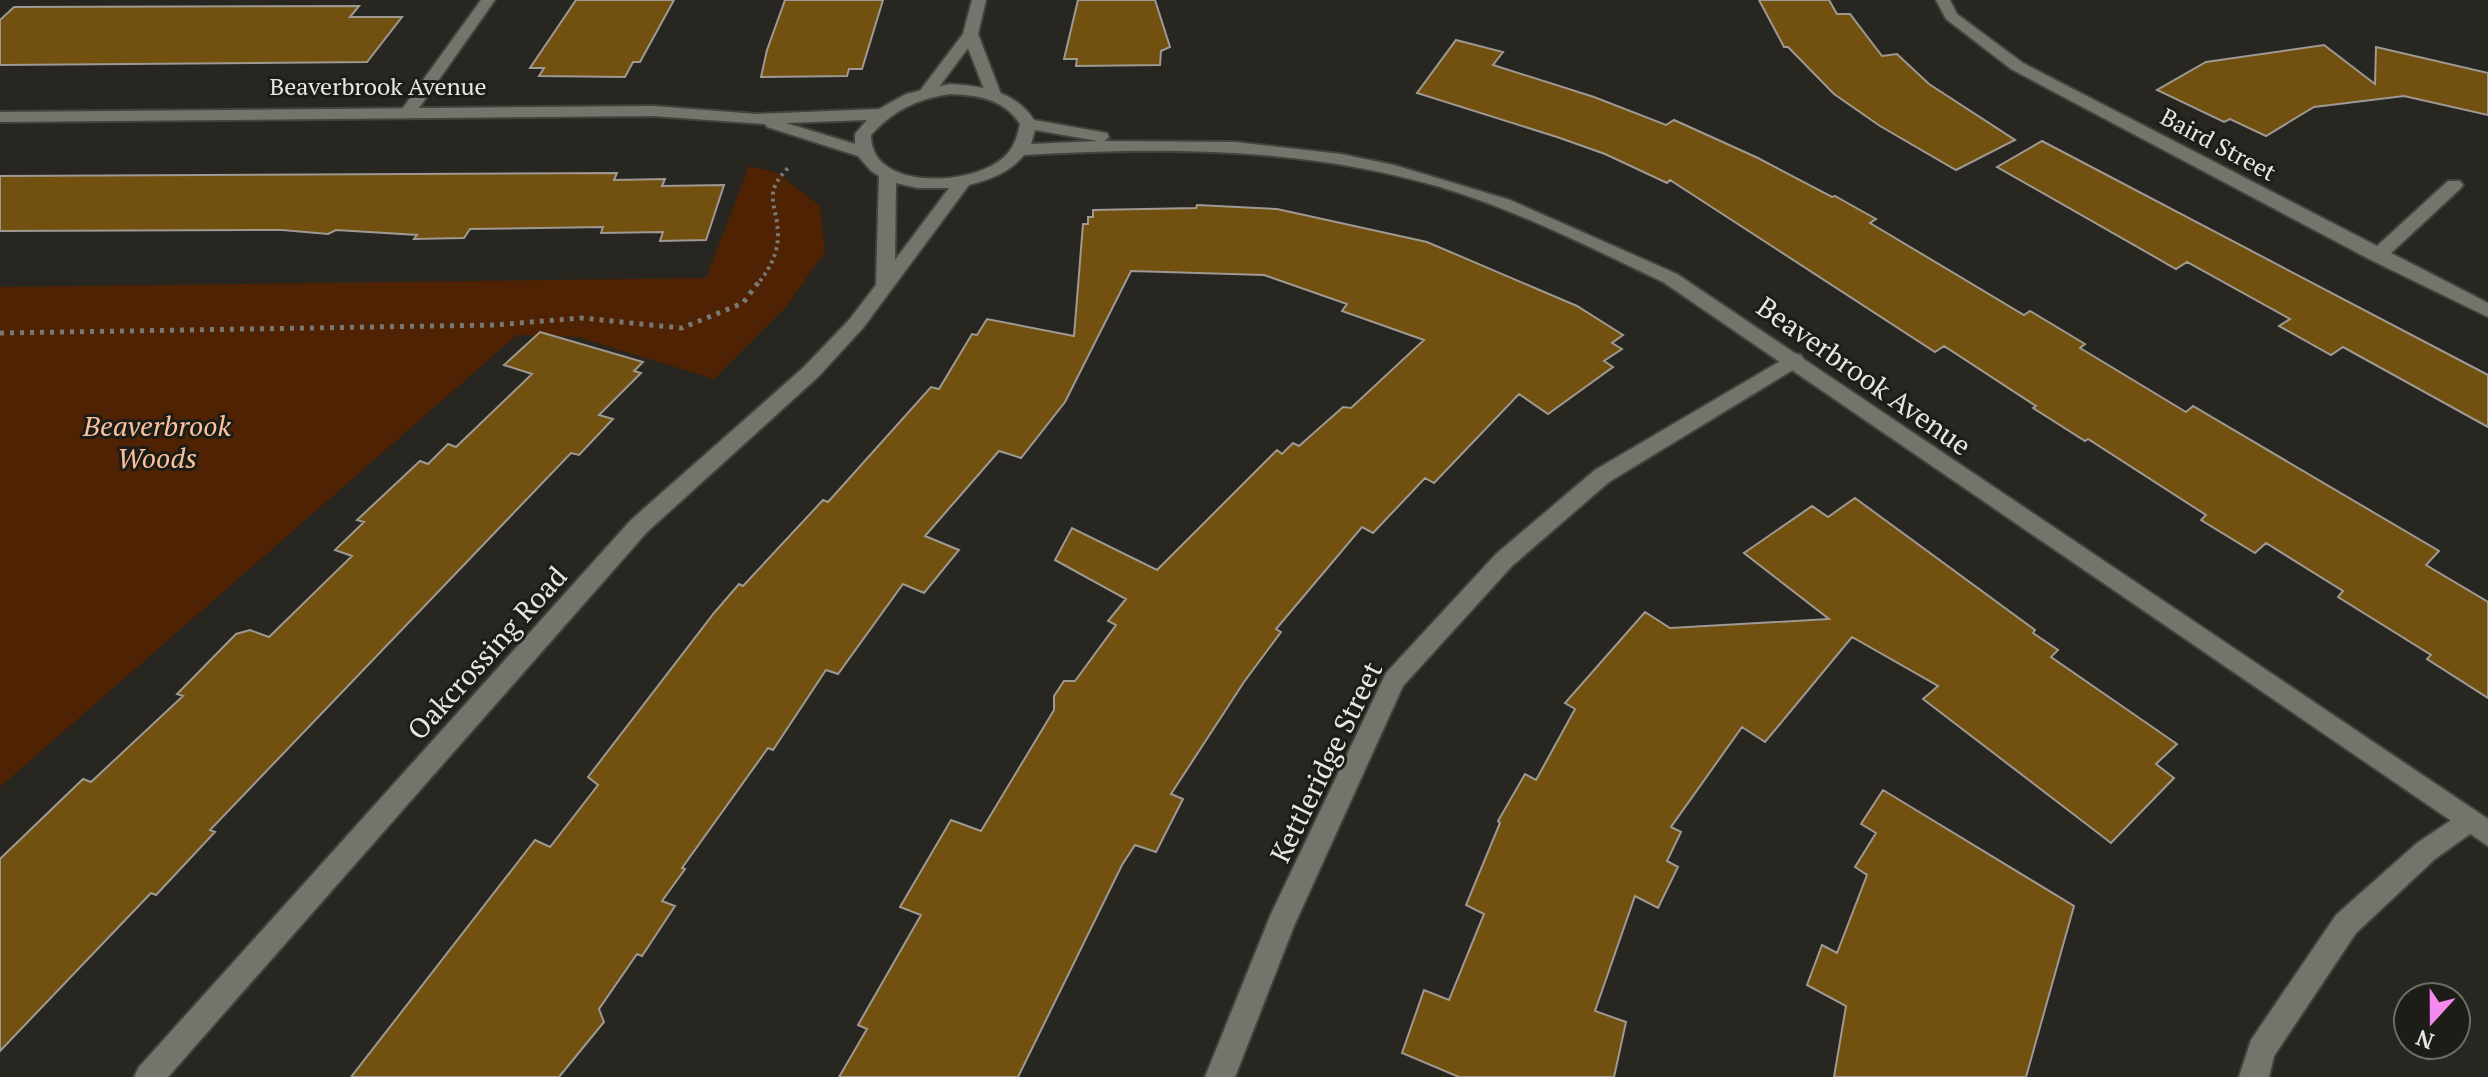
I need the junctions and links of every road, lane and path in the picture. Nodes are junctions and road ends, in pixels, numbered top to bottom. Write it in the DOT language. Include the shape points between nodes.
graph roads {
  1 [pos="488,0"];
  2 [pos="979,0"];
  3 [pos="1943,0"];
  4 [pos="970,34"];
  5 [pos="927,92"];
  6 [pos="993,94"];
  7 [pos="408,112"];
  8 [pos="881,114"];
  9 [pos="0,117"];
  10 [pos="757,119"];
  11 [pos="1028,124"];
  12 [pos="1134,143"];
  13 [pos="1021,150"];
  14 [pos="864,152"];
  15 [pos="790,166"];
  16 [pos="888,173"];
  17 [pos="963,182"];
  18 [pos="2454,185"];
  19 [pos="2377,256"];
  20 [pos="885,285"];
  21 [pos="2488,311"];
  22 [pos="0,333"];
  23 [pos="1794,360"];
  24 [pos="2478,828"];
  25 [pos="149,1077"];
  26 [pos="1220,1077"];
  27 [pos="2254,1077"];
  1 -- 7 [label="street"];
  2 -- 4 [label="street"];
  3 -- 19 [label="street, Baird Street" via="1951,16 2017,66"];
  4 -- 5 [label="street"];
  4 -- 6 [label="street"];
  5 -- 6 [label="street"];
  5 -- 8 [label="street"];
  6 -- 11 [label="street" via="1022,112"];
  7 -- 9 [label="street, Beaverbrook Avenue"];
  7 -- 10 [label="street, Beaverbrook Avenue" via="653,111"];
  8 -- 10 [label="street, Beaverbrook Avenue"];
  8 -- 14 [label="street" via="863,134"];
  10 -- 14 [label="street, Beaverbrook Avenue"];
  11 -- 12 [label="street, Beaverbrook Avenue"];
  11 -- 13 [label="street"];
  12 -- 13 [label="street, Beaverbrook Avenue"];
  12 -- 23 [label="street, Beaverbrook Avenue" via="1248,146 1356,161 1447,184 1543,220 1670,278"];
  13 -- 17 [label="street" via="1002,166"];
  14 -- 16 [label="street"];
  15 -- 22 [label="path" via="775,181 771,199 778,236 772,265 743,303 682,328 581,318 494,325"];
  16 -- 17 [label="street" via="932,185"];
  16 -- 20 [label="street"];
  17 -- 20 [label="street, Oakcrossing Road"];
  18 -- 19 [label="street"];
  19 -- 21 [label="street, Baird Street"];
  20 -- 25 [label="street, Oakcrossing Road" via="811,372 639,526"];
  23 -- 24 [label="street, Beaverbrook Avenue"];
  23 -- 26 [label="street, Kettleridge Street" via="1602,476 1504,560 1394,680 1281,923"];
  24 -- 27 [label="street" via="2426,851 2346,924 2261,1050"];
}
